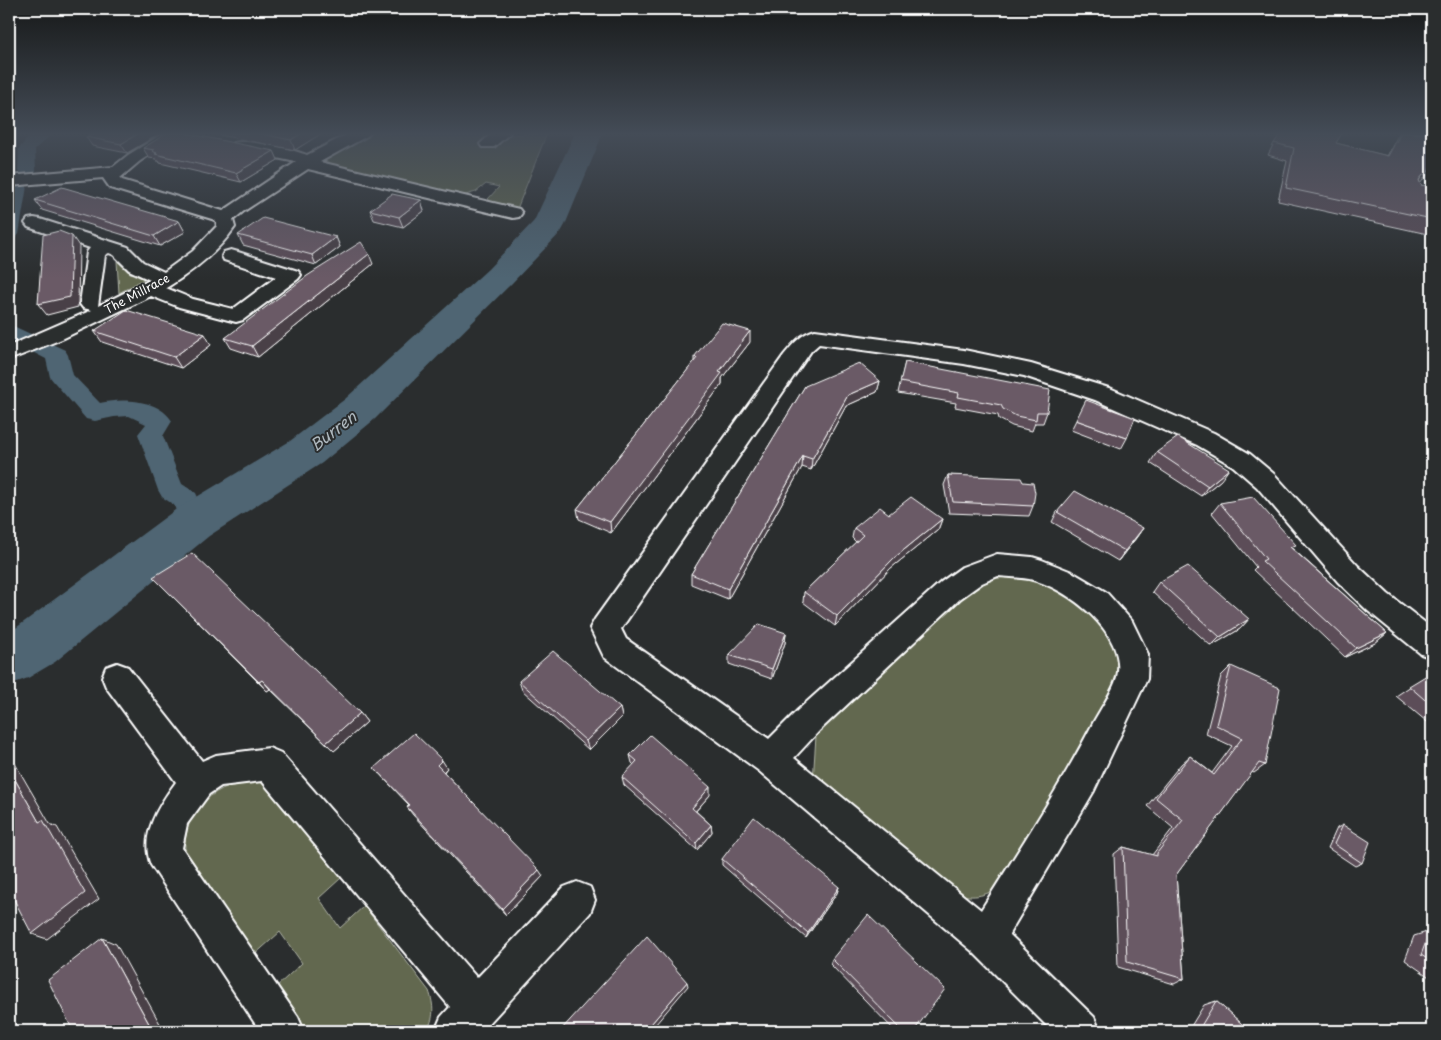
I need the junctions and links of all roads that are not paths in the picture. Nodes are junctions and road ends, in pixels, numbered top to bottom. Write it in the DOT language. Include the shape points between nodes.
graph roads {
  1 [pos="114,182"];
  2 [pos="279,182"];
  3 [pos="394,182"];
  4 [pos="513,213"];
  5 [pos="224,219"];
  6 [pos="34,223"];
  7 [pos="107,247"];
  8 [pos="240,264"];
  9 [pos="158,284"];
  10 [pos="90,304"];
  11 [pos="14,351"];
  12 [pos="1432,645"];
  13 [pos="116,677"];
  14 [pos="771,760"];
  15 [pos="197,782"];
  16 [pos="577,900"];
  17 [pos="985,938"];
  18 [pos="465,1019"];
  19 [pos="284,1031"];
  20 [pos="1080,1031"];
  1 -- 5 [label="street"];
  2 -- 5 [label="street"];
  3 -- 4 [label="street" via="479,197"];
  5 -- 9 [label="street, The Millrace" via="226,227 218,237"];
  6 -- 7 [label="street"];
  7 -- 9 [label="street" via="121,251"];
  7 -- 10 [label="street" via="96,252"];
  8 -- 9 [label="street" via="291,275 236,316 186,303"];
  9 -- 11 [label="street, The Millrace"];
  12 -- 14 [label="street" via="1386,610 1348,574 1309,527 1252,468 1187,429 1120,401 1013,366 815,337 792,360 605,628 615,648"];
  13 -- 15 [label="street"];
  14 -- 17 [label="street"];
  14 -- 17 [label="street" via="809,720 951,590 972,575 997,565 1032,568 1062,580 1096,600 1122,630 1133,654 1132,680 1082,779"];
  15 -- 18 [label="street" via="216,771 269,764"];
  15 -- 19 [label="street" via="171,817 164,852"];
  16 -- 18 [label="street"];
  17 -- 20 [label="street"];
}
